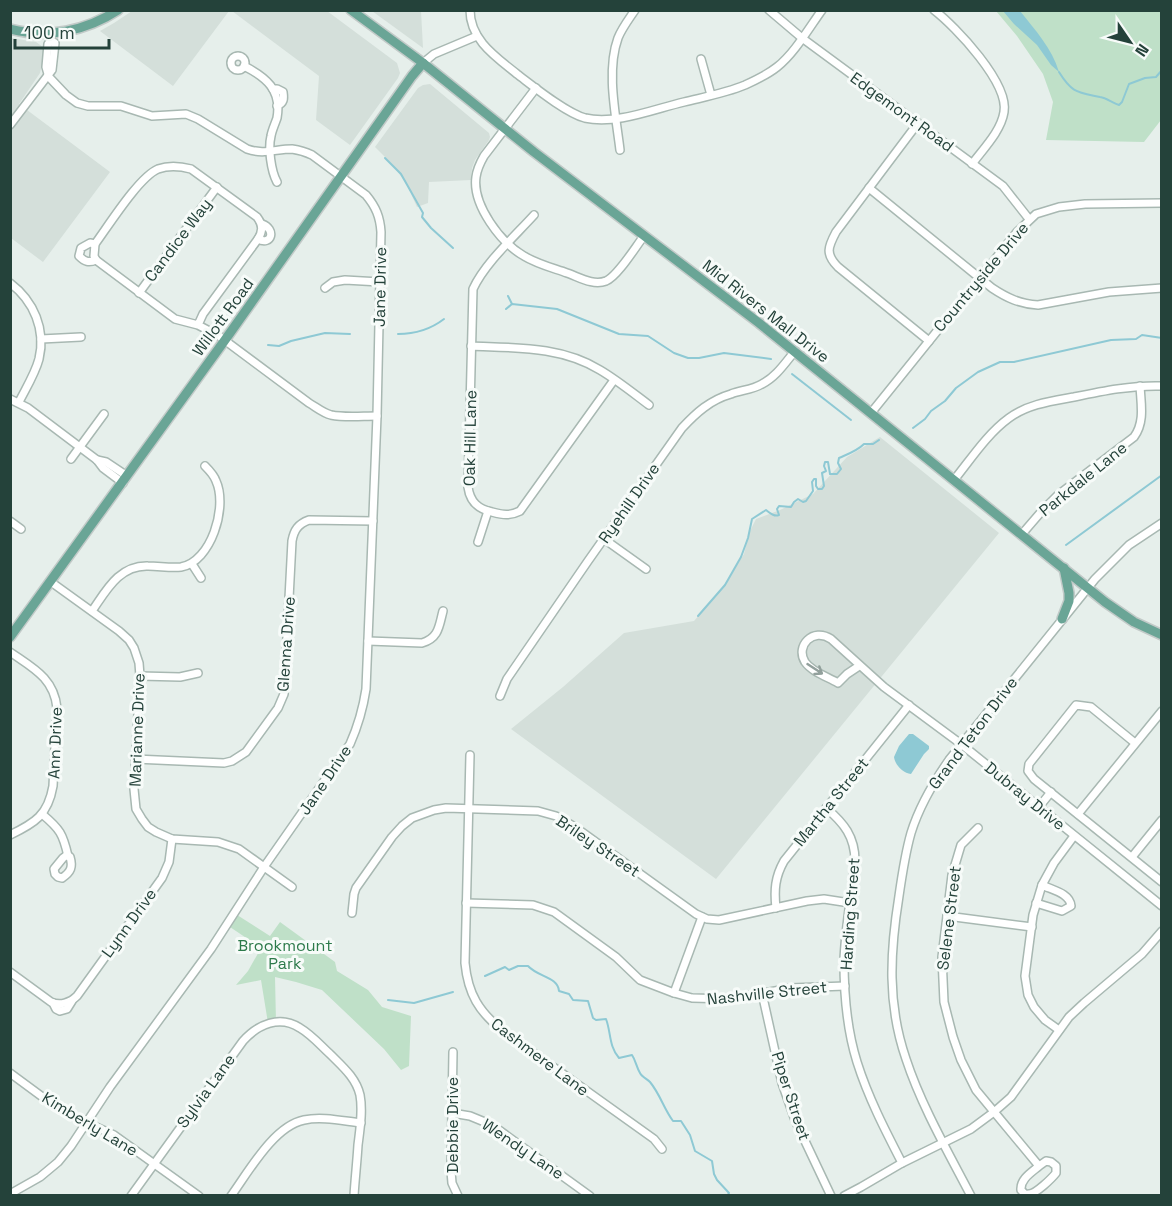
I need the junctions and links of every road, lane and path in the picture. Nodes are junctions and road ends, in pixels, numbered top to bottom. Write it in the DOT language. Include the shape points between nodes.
graph roads {
  1 [pos="118,10"];
  2 [pos="351,10"];
  3 [pos="470,10"];
  4 [pos="635,10"];
  5 [pos="769,10"];
  6 [pos="822,10"];
  7 [pos="934,10"];
  8 [pos="10,29"];
  9 [pos="477,36"];
  10 [pos="51,37"];
  11 [pos="802,38"];
  12 [pos="701,58"];
  13 [pos="423,63"];
  14 [pos="244,66"];
  15 [pos="48,75"];
  16 [pos="536,88"];
  17 [pos="711,95"];
  18 [pos="617,119"];
  19 [pos="918,123"];
  20 [pos="10,125"];
  21 [pos="504,129"];
  22 [pos="620,150"];
  23 [pos="270,152"];
  24 [pos="972,164"];
  25 [pos="340,176"];
  26 [pos="277,182"];
  27 [pos="217,187"];
  28 [pos="868,189"];
  29 [pos="1161,203"];
  30 [pos="534,215"];
  31 [pos="1029,219"];
  32 [pos="644,236"];
  33 [pos="95,244"];
  34 [pos="508,244"];
  35 [pos="96,260"];
  36 [pos="980,278"];
  37 [pos="380,282"];
  38 [pos="10,283"];
  39 [pos="325,288"];
  40 [pos="1161,288"];
  41 [pos="139,292"];
  42 [pos="198,325"];
  43 [pos="81,338"];
  44 [pos="41,339"];
  45 [pos="225,340"];
  46 [pos="929,341"];
  47 [pos="471,346"];
  48 [pos="795,351"];
  49 [pos="614,380"];
  50 [pos="1140,386"];
  51 [pos="1161,386"];
  52 [pos="10,399"];
  53 [pos="18,402"];
  54 [pos="649,405"];
  55 [pos="871,413"];
  56 [pos="104,414"];
  57 [pos="377,416"];
  58 [pos="80,447"];
  59 [pos="71,459"];
  60 [pos="205,466"];
  61 [pos="125,479"];
  62 [pos="954,480"];
  63 [pos="488,511"];
  64 [pos="10,521"];
  65 [pos="373,522"];
  66 [pos="1161,523"];
  67 [pos="21,529"];
  68 [pos="1022,534"];
  69 [pos="604,539"];
  70 [pos="478,542"];
  71 [pos="192,564"];
  72 [pos="646,568"];
  73 [pos="1064,568"];
  74 [pos="201,578"];
  75 [pos="51,582"];
  76 [pos="1087,587"];
  77 [pos="443,610"];
  78 [pos="92,611"];
  79 [pos="1062,619"];
  80 [pos="1161,635"];
  81 [pos="10,636"];
  82 [pos="368,641"];
  83 [pos="10,652"];
  84 [pos="859,666"];
  85 [pos="198,673"];
  86 [pos="140,676"];
  87 [pos="500,696"];
  88 [pos="909,705"];
  89 [pos="1161,711"];
  90 [pos="1135,743"];
  91 [pos="961,744"];
  92 [pos="470,755"];
  93 [pos="135,759"];
  94 [pos="1051,792"];
  95 [pos="1039,807"];
  96 [pos="826,808"];
  97 [pos="469,809"];
  98 [pos="42,814"];
  99 [pos="1078,814"];
  100 [pos="1161,820"];
  101 [pos="978,828"];
  102 [pos="10,835"];
  103 [pos="1074,836"];
  104 [pos="172,839"];
  105 [pos="68,856"];
  106 [pos="1132,857"];
  107 [pos="264,867"];
  108 [pos="1161,882"];
  109 [pos="1042,885"];
  110 [pos="292,887"];
  111 [pos="466,903"];
  112 [pos="850,903"];
  113 [pos="1036,903"];
  114 [pos="1161,906"];
  115 [pos="776,908"];
  116 [pos="352,913"];
  117 [pos="947,916"];
  118 [pos="702,917"];
  119 [pos="1032,927"];
  120 [pos="1161,931"];
  121 [pos="10,972"];
  122 [pos="845,986"];
  123 [pos="674,993"];
  124 [pos="762,993"];
  125 [pos="1059,1030"];
  126 [pos="453,1052"];
  127 [pos="10,1073"];
  128 [pos="994,1112"];
  129 [pos="452,1113"];
  130 [pos="87,1122"];
  131 [pos="361,1123"];
  132 [pos="944,1142"];
  133 [pos="662,1149"];
  134 [pos="902,1162"];
  135 [pos="154,1163"];
  136 [pos="1039,1166"];
  137 [pos="10,1194"];
  138 [pos="131,1196"];
  139 [pos="199,1196"];
  140 [pos="231,1196"];
  141 [pos="354,1196"];
  142 [pos="459,1196"];
  143 [pos="590,1196"];
  144 [pos="831,1196"];
  145 [pos="844,1196"];
  146 [pos="971,1196"];
  1 -- 10 [label="main road" via="86,27"];
  2 -- 13 [label="main road, Mid Rivers Mall Drive"];
  3 -- 9 [label="street"];
  4 -- 18 [label="street" via="619,36 613,57"];
  5 -- 11 [label="street, Edgemont Road"];
  6 -- 11 [label="street"];
  7 -- 24 [label="street" via="971,46 1003,94 1002,120"];
  8 -- 10 [label="main road"];
  9 -- 13 [label="street, Willott Road" via="434,54"];
  9 -- 16 [label="street" via="490,52"];
  10 -- 15 [label="street" via="55,43 54,58"];
  11 -- 17 [label="street" via="770,72"];
  11 -- 19 [label="street, Edgemont Road"];
  12 -- 17 [label="street"];
  13 -- 21 [label="main road, Mid Rivers Mall Drive"];
  13 -- 25 [label="main road, Willott Road"];
  14 -- 23 [label="street" via="261,74 273,89 277,106"];
  15 -- 20 [label="street"];
  15 -- 23 [label="street, Jane Drive" via="72,100 83,105 122,106 152,116 186,114 247,149"];
  16 -- 18 [label="street" via="574,114"];
  16 -- 21 [label="street"];
  17 -- 18 [label="street"];
  18 -- 22 [label="street"];
  19 -- 24 [label="street, Edgemont Road"];
  19 -- 28 [label="street"];
  21 -- 32 [label="main road, Mid Rivers Mall Drive"];
  21 -- 34 [label="street" via="479,166 476,190 490,223"];
  23 -- 25 [label="street, Jane Drive" via="304,152"];
  23 -- 26 [label="street" via="272,174"];
  24 -- 31 [label="street, Edgemont Road" via="1003,186"];
  25 -- 37 [label="street, Jane Drive" via="366,195 379,215"];
  25 -- 45 [label="main road, Willott Road"];
  27 -- 33 [label="street" via="190,169 160,168 145,177"];
  27 -- 41 [label="street, Candice Way"];
  27 -- 42 [label="street" via="257,217 262,229"];
  28 -- 36 [label="street"];
  28 -- 46 [label="street" via="836,232 829,247 830,256 838,267"];
  29 -- 31 [label="street, Countryside Drive" via="1059,207"];
  30 -- 34 [label="street, Oak Hill Lane"];
  31 -- 36 [label="street, Countryside Drive"];
  32 -- 34 [label="street" via="611,279 597,283 527,258"];
  32 -- 48 [label="main road, Mid Rivers Mall Drive"];
  33 -- 35 [label="street"];
  33 -- 35 [label="street" via="81,248 80,256 83,261"];
  34 -- 47 [label="street, Oak Hill Lane" via="473,289"];
  35 -- 41 [label="street"];
  36 -- 40 [label="street" via="1003,296 1038,305 1109,292"];
  36 -- 46 [label="street, Countryside Drive"];
  37 -- 39 [label="street" via="345,280"];
  37 -- 57 [label="street, Jane Drive"];
  38 -- 44 [label="street" via="34,310"];
  41 -- 42 [label="street" via="175,319"];
  42 -- 45 [label="street"];
  43 -- 44 [label="street"];
  44 -- 53 [label="street" via="36,367"];
  45 -- 57 [label="street" via="321,411 338,416"];
  45 -- 61 [label="main road, Willott Road"];
  46 -- 55 [label="street, Countryside Drive"];
  47 -- 49 [label="street" via="554,352 581,361"];
  47 -- 63 [label="street, Oak Hill Lane" via="468,493 474,503"];
  48 -- 55 [label="main road, Mid Rivers Mall Drive"];
  48 -- 69 [label="street, Ryehill Drive" via="761,385 722,397 698,411"];
  49 -- 54 [label="street"];
  49 -- 63 [label="street" via="520,511 510,515"];
  50 -- 51 [label="street"];
  50 -- 62 [label="street" via="1032,405 1020,411 1002,424"];
  50 -- 68 [label="street, Parkdale Lane" via="1142,420 1134,437 1058,495"];
  52 -- 53 [label="street"];
  53 -- 58 [label="street"];
  55 -- 62 [label="main road, Mid Rivers Mall Drive"];
  56 -- 58 [label="street"];
  57 -- 65 [label="street, Jane Drive"];
  58 -- 59 [label="street"];
  58 -- 61 [label="street" via="103,468"];
  60 -- 71 [label="street" via="216,480 217,521 211,540"];
  61 -- 75 [label="main road, Willott Road"];
  62 -- 68 [label="main road, Mid Rivers Mall Drive"];
  63 -- 70 [label="street"];
  64 -- 67 [label="street"];
  65 -- 82 [label="street, Jane Drive"];
  65 -- 93 [label="street, Glenna Drive" via="309,520 294,532 284,694 246,752 224,763"];
  66 -- 76 [label="street, Grand Teton Drive" via="1123,550"];
  68 -- 73 [label="main road, Mid Rivers Mall Drive"];
  69 -- 72 [label="street"];
  69 -- 87 [label="street, Ryehill Drive" via="507,679"];
  71 -- 74 [label="street"];
  71 -- 78 [label="street" via="132,568 113,581"];
  73 -- 76 [label="main road, Mid Rivers Mall Drive"];
  73 -- 79 [label="main road" via="1069,601"];
  75 -- 78 [label="street, Marianne Drive"];
  75 -- 81 [label="main road, Willott Road"];
  76 -- 79 [label="street, Grand Teton Drive"];
  76 -- 80 [label="main road, Mid Rivers Mall Drive" via="1124,616"];
  77 -- 82 [label="street" via="430,641"];
  78 -- 86 [label="street, Marianne Drive" via="129,640 137,654"];
  79 -- 91 [label="street, Grand Teton Drive"];
  82 -- 107 [label="street, Jane Drive" via="363,708 350,744"];
  83 -- 98 [label="street, Ann Drive" via="41,674 56,696 53,786"];
  84 -- 84 [label="street, Dubray Drive, one-way" via="823,635 804,645 807,664 838,682"];
  84 -- 88 [label="street, Dubray Drive"];
  85 -- 86 [label="street" via="180,677"];
  86 -- 93 [label="street, Marianne Drive"];
  88 -- 91 [label="street, Dubray Drive"];
  88 -- 96 [label="street, Martha Street"];
  89 -- 90 [label="street"];
  90 -- 94 [label="street" via="1091,707 1076,705 1029,764 1028,771 1034,779"];
  90 -- 99 [label="street"];
  91 -- 95 [label="street, Dubray Drive"];
  91 -- 132 [label="street, Grand Teton Drive" via="934,782 911,832 892,950 898,1035 914,1081"];
  92 -- 97 [label="street, Cashmere Lane"];
  93 -- 104 [label="street, Marianne Drive" via="136,809 148,827"];
  94 -- 95 [label="street"];
  94 -- 99 [label="street"];
  95 -- 103 [label="street, Dubray Drive"];
  96 -- 112 [label="street, Harding Street" via="840,819 853,843"];
  96 -- 115 [label="street, Martha Street" via="777,873"];
  97 -- 111 [label="street, Cashmere Lane"];
  97 -- 116 [label="street, Briley Street" via="434,810 402,826 356,888"];
  97 -- 118 [label="street, Briley Street" via="538,811 556,816"];
  98 -- 102 [label="street"];
  98 -- 105 [label="street" via="63,837"];
  99 -- 106 [label="street"];
  100 -- 106 [label="street"];
  101 -- 117 [label="street, Selene Street" via="958,850"];
  103 -- 109 [label="street"];
  103 -- 114 [label="street, Dubray Drive"];
  104 -- 107 [label="street, Marianne Drive" via="228,844"];
  104 -- 121 [label="street, Lynn Drive" via="162,878 72,1001 53,1003"];
  106 -- 108 [label="street"];
  107 -- 110 [label="street, Marianne Drive"];
  107 -- 130 [label="street, Jane Drive" via="211,949"];
  109 -- 113 [label="street"];
  109 -- 113 [label="street" via="1067,897 1071,906 1062,910"];
  111 -- 123 [label="street, Nashville Street" via="543,907 616,957 640,980"];
  111 -- 133 [label="street, Cashmere Lane" via="466,978 480,1009 503,1031 654,1139"];
  112 -- 115 [label="street" via="824,899"];
  112 -- 122 [label="street, Harding Street"];
  113 -- 119 [label="street"];
  115 -- 118 [label="street" via="719,920"];
  117 -- 119 [label="street"];
  117 -- 128 [label="street, Selene Street" via="942,970 944,1002 970,1080"];
  118 -- 123 [label="street"];
  119 -- 125 [label="street" via="1026,986 1034,1007"];
  120 -- 125 [label="street" via="1142,954 1079,1007"];
  122 -- 124 [label="street, Nashville Street"];
  122 -- 134 [label="street, Harding Street" via="857,1060"];
  123 -- 124 [label="street, Nashville Street" via="718,1000"];
  124 -- 144 [label="street, Piper Street" via="792,1110"];
  125 -- 128 [label="street" via="1017,1089"];
  126 -- 129 [label="street, Debbie Drive"];
  127 -- 130 [label="street, Kimberly Lane" via="52,1104"];
  128 -- 132 [label="street"];
  128 -- 136 [label="street, Selene Street"];
  129 -- 142 [label="street, Debbie Drive" via="452,1183"];
  129 -- 143 [label="street, Wendy Lane" via="492,1125"];
  130 -- 135 [label="street, Kimberly Lane" via="114,1135"];
  130 -- 137 [label="street, Jane Drive" via="58,1162"];
  131 -- 135 [label="street, Sylvia Lane" via="360,1093 350,1073 298,1026 279,1022 263,1025 243,1041"];
  131 -- 140 [label="street" via="315,1118 291,1124 271,1141"];
  131 -- 141 [label="street"];
  132 -- 134 [label="street"];
  132 -- 146 [label="street, Grand Teton Drive"];
  134 -- 145 [label="street"];
  135 -- 138 [label="street, Sylvia Lane"];
  135 -- 139 [label="street, Kimberly Lane"];
  136 -- 136 [label="street, Selene Street" via="1020,1185 1027,1194 1035,1192 1056,1173 1051,1162"];
}
